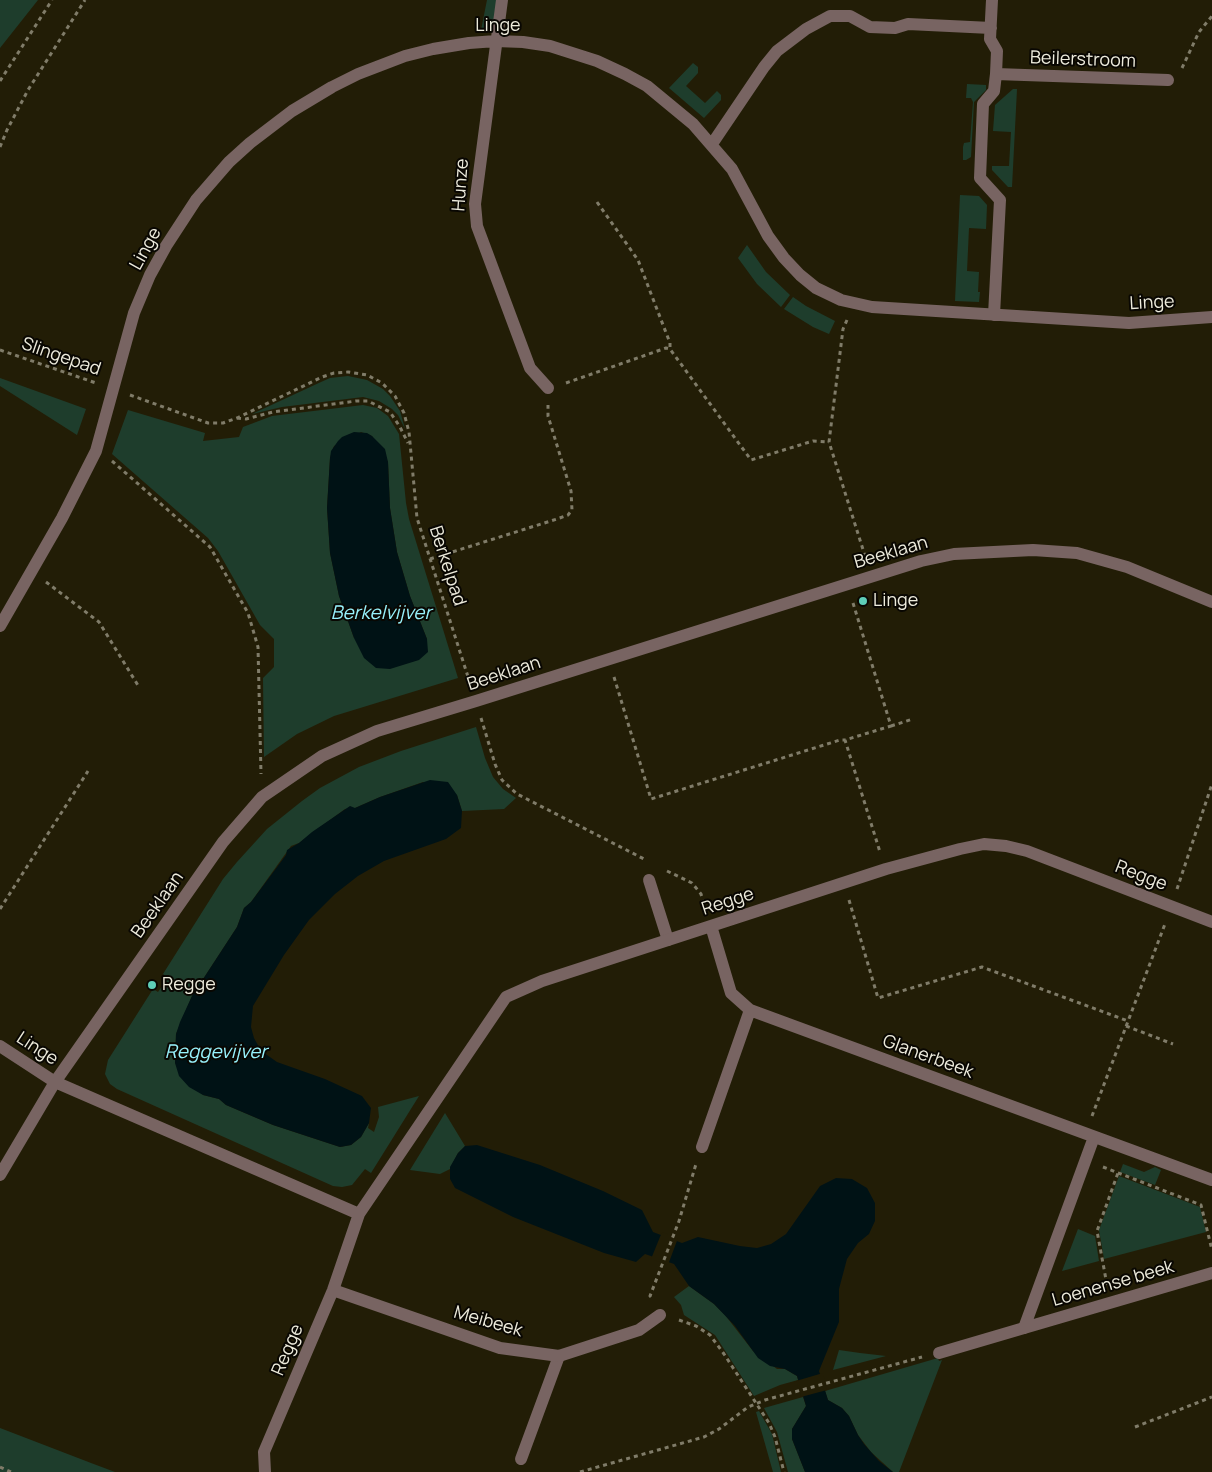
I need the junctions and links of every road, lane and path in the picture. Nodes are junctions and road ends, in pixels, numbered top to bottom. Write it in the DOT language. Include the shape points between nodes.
graph roads {
  1 [pos="52,0"];
  2 [pos="85,0"];
  3 [pos="502,0"];
  4 [pos="992,0"];
  5 [pos="1212,16"];
  6 [pos="991,28"];
  7 [pos="496,41"];
  8 [pos="996,74"];
  9 [pos="1168,80"];
  10 [pos="0,81"];
  11 [pos="712,144"];
  12 [pos="0,147"];
  13 [pos="597,202"];
  14 [pos="853,303"];
  15 [pos="994,315"];
  16 [pos="1212,317"];
  17 [pos="670,349"];
  18 [pos="0,350"];
  19 [pos="548,388"];
  20 [pos="114,389"];
  21 [pos="237,418"];
  22 [pos="829,442"];
  23 [pos="409,446"];
  24 [pos="96,451"];
  25 [pos="430,560"];
  26 [pos="31,572"];
  27 [pos="871,576"];
  28 [pos="847,584"];
  29 [pos="1212,602"];
  30 [pos="0,626"];
  31 [pos="609,659"];
  32 [pos="139,687"];
  33 [pos="476,702"];
  34 [pos="913,719"];
  35 [pos="891,726"];
  36 [pos="845,740"];
  37 [pos="88,771"];
  38 [pos="1212,784"];
  39 [pos="262,797"];
  40 [pos="654,864"];
  41 [pos="663,869"];
  42 [pos="886,869"];
  43 [pos="649,880"];
  44 [pos="844,883"];
  45 [pos="1172,907"];
  46 [pos="0,909"];
  47 [pos="1212,922"];
  48 [pos="711,926"];
  49 [pos="668,940"];
  50 [pos="750,1010"];
  51 [pos="1128,1021"];
  52 [pos="1126,1026"];
  53 [pos="1173,1044"];
  54 [pos="0,1046"];
  55 [pos="55,1082"];
  56 [pos="1090,1135"];
  57 [pos="702,1147"];
  58 [pos="1086,1161"];
  59 [pos="1118,1173"];
  60 [pos="0,1175"];
  61 [pos="1212,1180"];
  62 [pos="359,1214"];
  63 [pos="1212,1250"];
  64 [pos="1212,1273"];
  65 [pos="658,1278"];
  66 [pos="333,1290"];
  67 [pos="1112,1302"];
  68 [pos="660,1314"];
  69 [pos="1024,1328"];
  70 [pos="939,1353"];
  71 [pos="560,1356"];
  72 [pos="1212,1397"];
  73 [pos="755,1404"];
  74 [pos="1135,1427"];
  75 [pos="521,1459"];
  76 [pos="0,1467"];
  77 [pos="11,1472"];
  78 [pos="265,1472"];
  79 [pos="580,1472"];
  80 [pos="784,1472"];
  1 -- 10 [label="path"];
  2 -- 12 [label="path" via="28,90"];
  3 -- 7 [label="street, Hunze"];
  4 -- 6 [label="street"];
  5 -- 9 [label="path" via="1198,32 1179,73"];
  6 -- 8 [label="street" via="990,39 997,51"];
  6 -- 11 [label="street" via="908,24 895,28 870,27 850,16 830,16 806,29 778,51"];
  7 -- 11 [label="street, Linge" via="550,46 625,74 677,109"];
  7 -- 19 [label="street, Hunze" via="475,204 477,226 530,368"];
  7 -- 20 [label="street, Linge" via="433,49 383,63 341,82 292,111 229,162 196,200 150,275 134,313"];
  8 -- 9 [label="street, Beilerstroom"];
  8 -- 15 [label="street" via="994,91 983,104 980,178 1000,200"];
  11 -- 14 [label="street, Linge" via="732,169 768,236 784,258 816,288"];
  13 -- 17 [label="path" via="638,260"];
  14 -- 15 [label="street, Linge"];
  14 -- 22 [label="path" via="843,329"];
  15 -- 16 [label="street, Linge" via="1129,323"];
  17 -- 19 [label="path"];
  17 -- 22 [label="path" via="751,460 813,442"];
  18 -- 20 [label="path, Slingepad"];
  19 -- 25 [label="path" via="548,416 571,491 572,510 557,519"];
  20 -- 21 [label="path, Berkelpad" via="208,423"];
  20 -- 24 [label="street, Linge"];
  21 -- 23 [label="path" via="368,401 390,412"];
  21 -- 23 [label="path, Berkelpad" via="334,373 367,375 382,383 395,396 404,413"];
  22 -- 27 [label="path"];
  23 -- 25 [label="path, Berkelpad" via="417,518"];
  24 -- 26 [label="street, Linge"];
  24 -- 39 [label="path" via="110,459 210,547 248,613 258,647"];
  25 -- 33 [label="path, Berkelpad"];
  26 -- 30 [label="street, Linge"];
  26 -- 32 [label="path" via="98,622"];
  27 -- 28 [label="street, Beeklaan"];
  27 -- 29 [label="street, Beeklaan" via="954,554 1042,550 1077,553 1127,567"];
  28 -- 31 [label="street, Beeklaan"];
  28 -- 35 [label="path"];
  31 -- 33 [label="street, Beeklaan"];
  31 -- 36 [label="path" via="651,799"];
  33 -- 39 [label="street, Beeklaan" via="377,731 322,756"];
  33 -- 40 [label="path, Berkelpad" via="502,780 517,794"];
  34 -- 35 [label="path"];
  35 -- 36 [label="path"];
  36 -- 42 [label="path"];
  37 -- 46 [label="path"];
  38 -- 45 [label="path"];
  39 -- 55 [label="street, Beeklaan" via="223,842"];
  41 -- 48 [label="path" via="692,883 701,894"];
  42 -- 44 [label="street, Regge"];
  42 -- 45 [label="street, Regge" via="973,846 993,844 1027,851"];
  43 -- 49 [label="street"];
  44 -- 48 [label="street, Regge"];
  44 -- 51 [label="path" via="878,998 982,967"];
  45 -- 47 [label="street, Regge"];
  45 -- 51 [label="path"];
  48 -- 49 [label="street, Regge"];
  48 -- 50 [label="street, Glanerbeek" via="732,993"];
  49 -- 62 [label="street, Regge" via="542,980 506,997"];
  50 -- 56 [label="street, Glanerbeek"];
  50 -- 57 [label="street"];
  51 -- 52 [label="path"];
  52 -- 53 [label="path"];
  52 -- 56 [label="path"];
  54 -- 55 [label="street, Linge"];
  55 -- 60 [label="street, Beeklaan"];
  55 -- 62 [label="street"];
  56 -- 58 [label="street"];
  56 -- 61 [label="street, Glanerbeek"];
  57 -- 65 [label="path"];
  58 -- 59 [label="path"];
  58 -- 69 [label="street"];
  59 -- 63 [label="path" via="1201,1205"];
  59 -- 67 [label="path" via="1097,1231"];
  62 -- 66 [label="street, Regge"];
  64 -- 67 [label="street, Loenense beek"];
  66 -- 71 [label="street, Meibeek" via="500,1348"];
  66 -- 78 [label="street, Regge" via="264,1452"];
  67 -- 69 [label="street, Loenense beek"];
  68 -- 71 [label="street, Meibeek" via="639,1330"];
  68 -- 73 [label="path" via="696,1326 710,1335"];
  69 -- 70 [label="street, Loenense beek"];
  70 -- 73 [label="path" via="832,1380"];
  71 -- 75 [label="street"];
  72 -- 74 [label="path"];
  73 -- 79 [label="path" via="704,1437"];
  73 -- 80 [label="path" via="776,1437"];
  76 -- 77 [label="path"];
}
